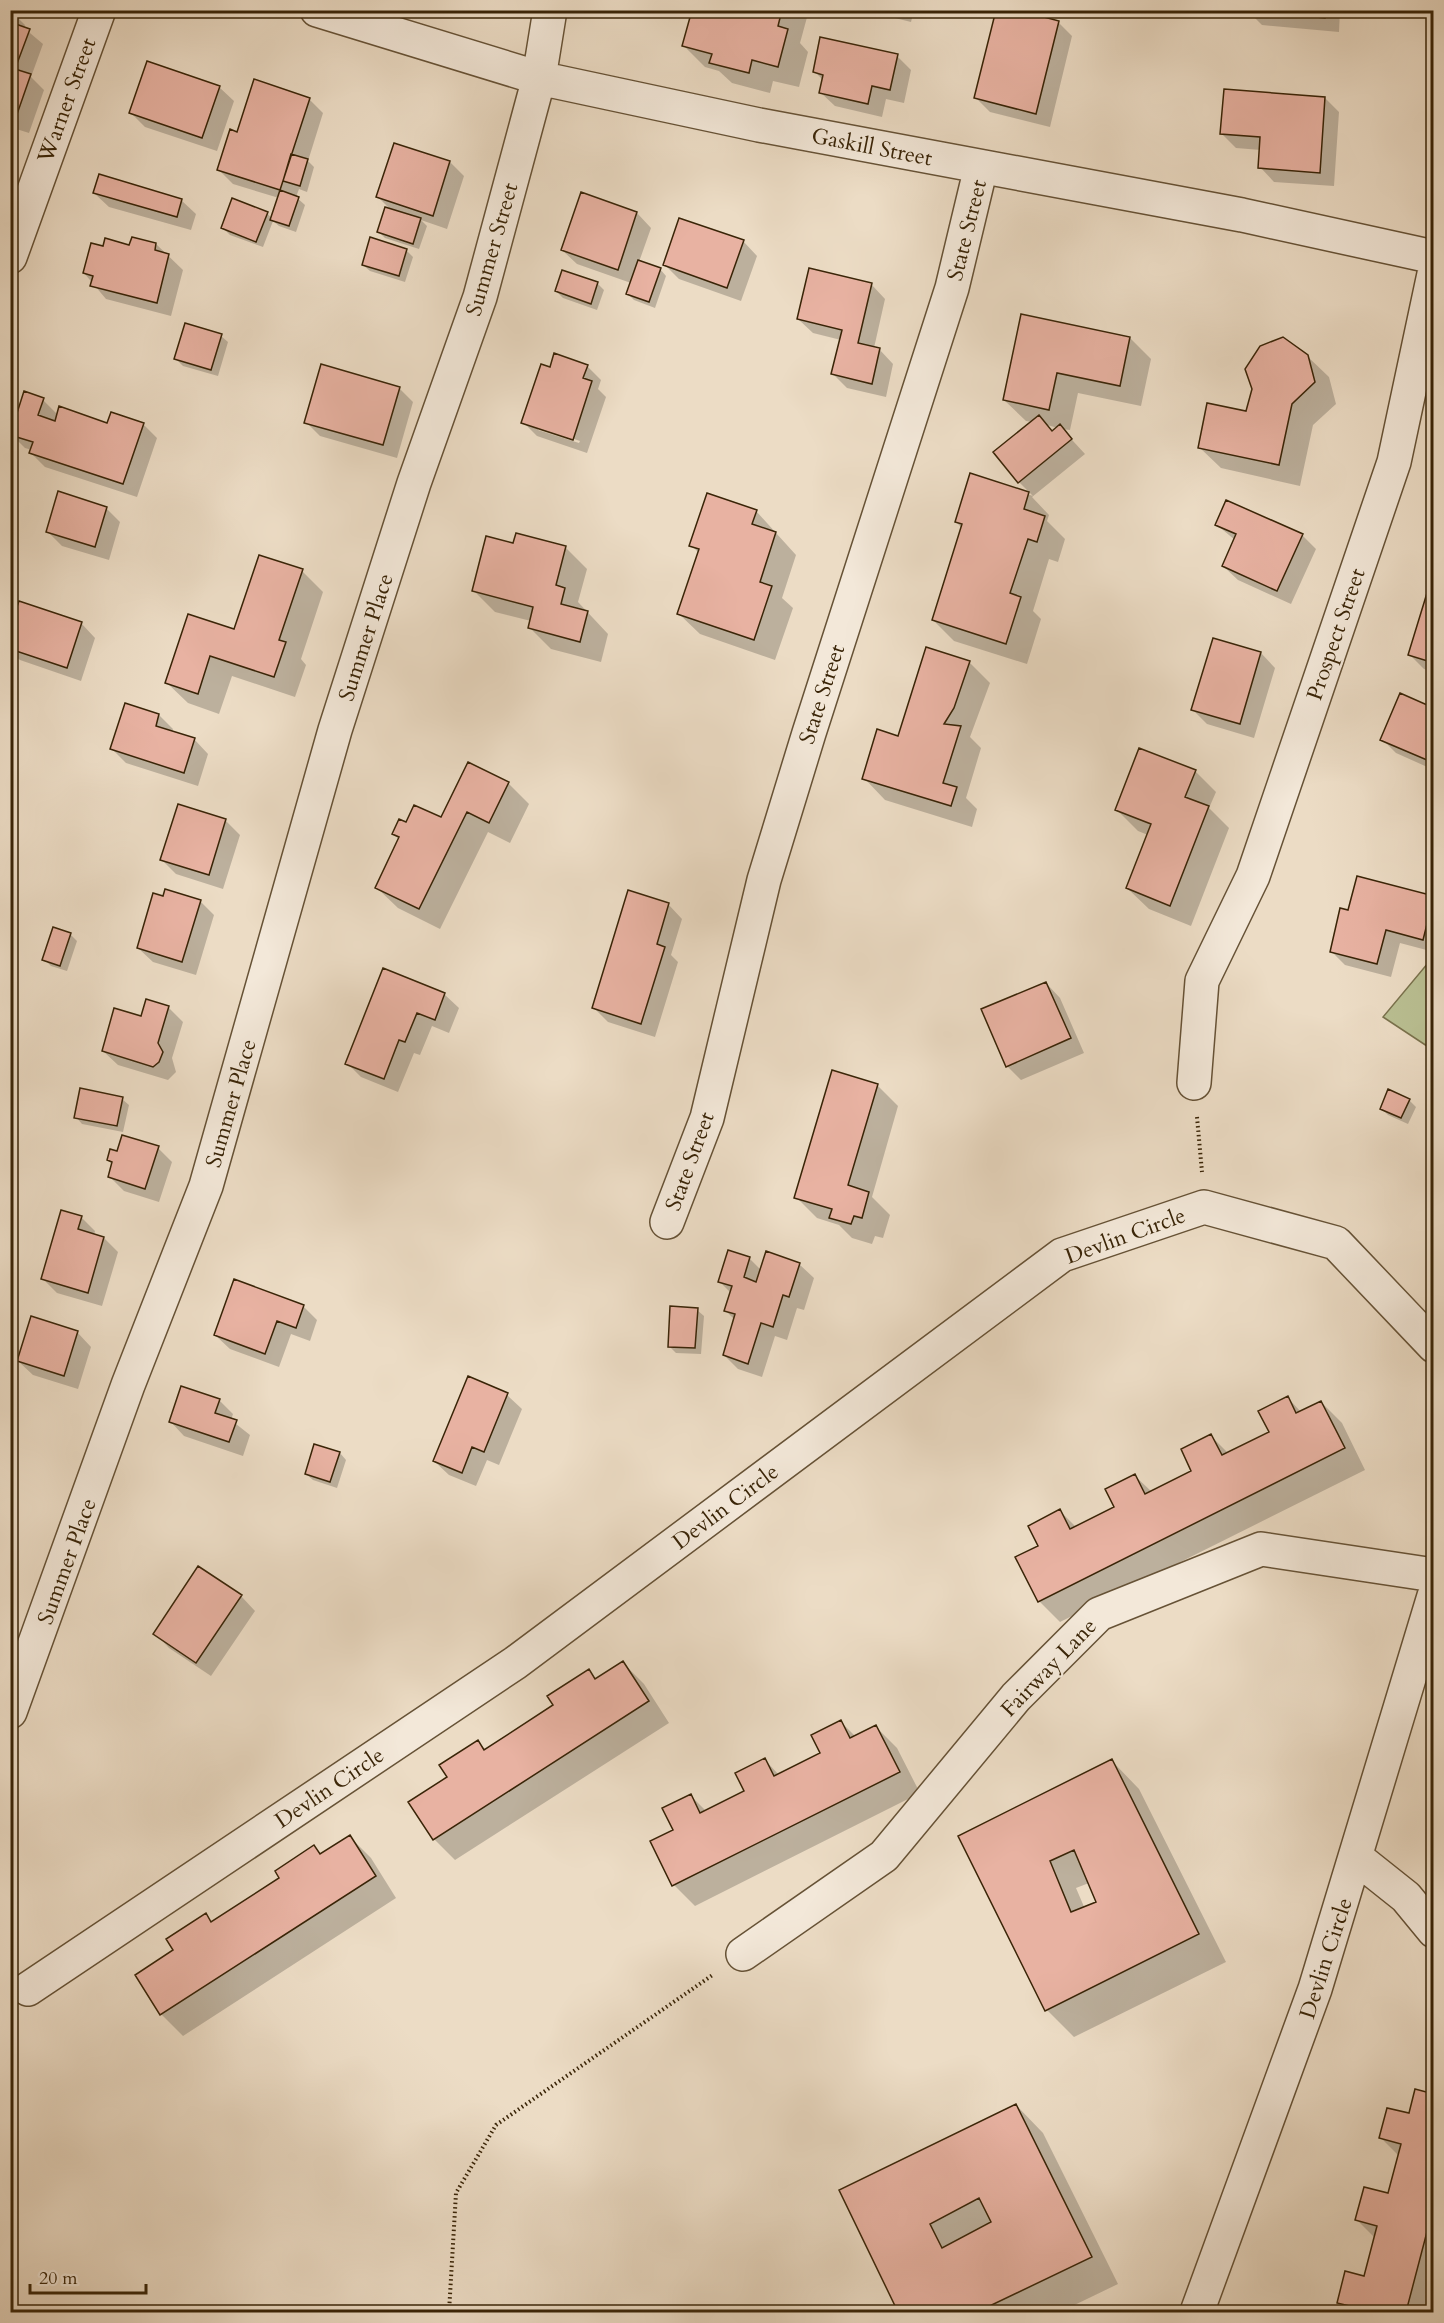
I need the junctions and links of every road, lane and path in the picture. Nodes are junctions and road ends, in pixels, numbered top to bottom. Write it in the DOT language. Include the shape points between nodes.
graph roads {
  1 [pos="99,10"];
  2 [pos="317,10"];
  3 [pos="550,10"];
  4 [pos="539,78"];
  5 [pos="981,167"];
  6 [pos="10,257"];
  7 [pos="1434,257"];
  8 [pos="1434,274"];
  9 [pos="414,483"];
  10 [pos="1194,1083"];
  11 [pos="1204,1207"];
  12 [pos="667,1222"];
  13 [pos="1434,1346"];
  14 [pos="1434,1575"];
  15 [pos="1434,1596"];
  16 [pos="10,1712"];
  17 [pos="1357,1858"];
  18 [pos="1434,1931"];
  19 [pos="743,1954"];
  20 [pos="28,1989"];
  21 [pos="449,2313"];
  22 [pos="1197,2313"];
  1 -- 6 [label="street, Warner Street"];
  2 -- 4 [label="street, Gaskill Street"];
  3 -- 4 [label="street, Summer Street"];
  4 -- 5 [label="street, Gaskill Street"];
  4 -- 9 [label="street, Summer Street" via="480,297"];
  5 -- 7 [label="street, Gaskill Street" via="1242,215"];
  5 -- 12 [label="street, State Street" via="952,288 764,880 707,1118"];
  8 -- 10 [label="street, Prospect Street" via="1394,462 1252,876 1202,981"];
  9 -- 16 [label="street, Summer Place" via="335,730 206,1186 128,1385"];
  10 -- 11 [label="path"];
  11 -- 13 [label="street, Devlin Circle" via="1336,1243"];
  11 -- 20 [label="street, Devlin Circle" via="1062,1255 515,1663"];
  14 -- 19 [label="street, Fairway Lane" via="1261,1549 1099,1614 1016,1697 884,1856"];
  15 -- 17 [label="street, Devlin Circle"];
  17 -- 18 [label="street" via="1406,1897"];
  17 -- 22 [label="street, Devlin Circle" via="1316,1989"];
  19 -- 21 [label="path" via="496,2125 456,2193"];
}
